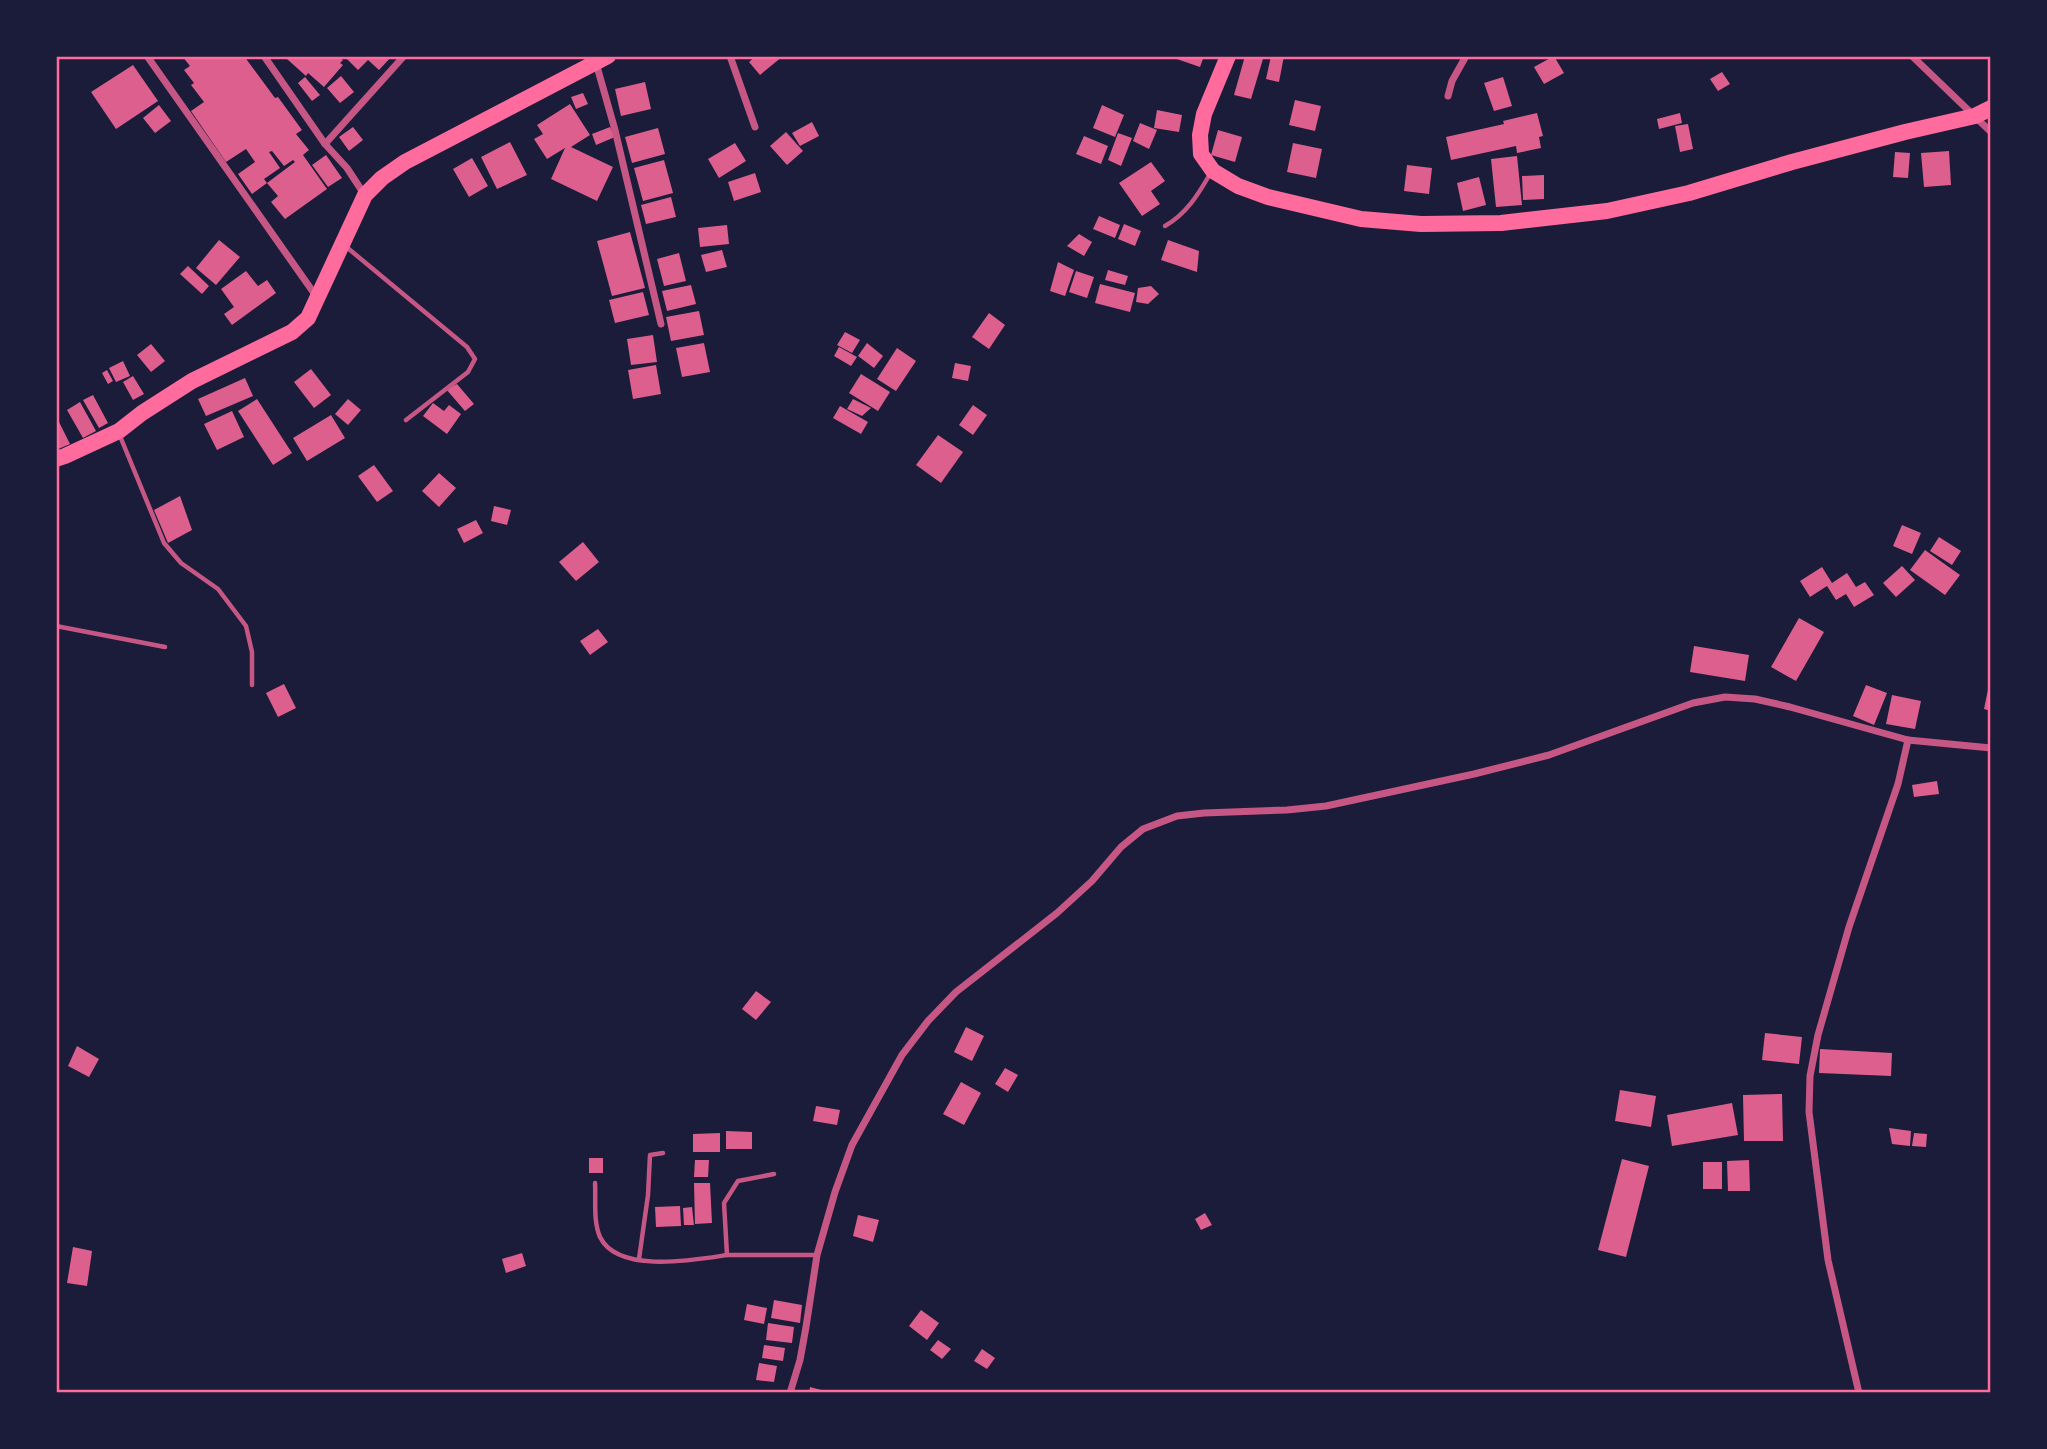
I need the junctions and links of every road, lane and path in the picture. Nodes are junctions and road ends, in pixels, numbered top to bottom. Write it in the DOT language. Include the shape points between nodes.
graph roads {
  1 [pos="147,56"];
  2 [pos="404,56"];
  3 [pos="730,56"];
  4 [pos="1228,56"];
  5 [pos="1466,56"];
  6 [pos="1912,56"];
  7 [pos="269,58"];
  8 [pos="602,59"];
  9 [pos="1448,96"];
  10 [pos="1991,108"];
  11 [pos="1975,116"];
  12 [pos="755,127"];
  13 [pos="1991,132"];
  14 [pos="325,144"];
  15 [pos="1213,171"];
  16 [pos="365,195"];
  17 [pos="1165,226"];
  18 [pos="344,244"];
  19 [pos="318,300"];
  20 [pos="662,324"];
  21 [pos="407,420"];
  22 [pos="119,432"];
  23 [pos="56,458"];
  24 [pos="56,626"];
  25 [pos="165,647"];
  26 [pos="252,685"];
  27 [pos="1908,740"];
  28 [pos="1991,748"];
  29 [pos="663,1153"];
  30 [pos="774,1174"];
  31 [pos="595,1183"];
  32 [pos="727,1255"];
  33 [pos="817,1255"];
  34 [pos="639,1259"];
  35 [pos="790,1393"];
  36 [pos="1859,1393"];
  1 -- 19 [label="street"];
  2 -- 14 [label="street"];
  3 -- 12 [label="street"];
  4 -- 15 [label="highway" via="1200,135 1201,154"];
  5 -- 9 [label="street"];
  6 -- 11 [label="street"];
  7 -- 14 [label="street"];
  8 -- 16 [label="highway" via="405,162"];
  8 -- 20 [label="street"];
  10 -- 11 [label="highway"];
  11 -- 13 [label="street"];
  11 -- 15 [label="highway" via="1689,193 1608,211 1501,223 1361,219 1268,197"];
  14 -- 16 [label="street"];
  15 -- 17 [label="lane" via="1194,201"];
  16 -- 18 [label="highway"];
  18 -- 19 [label="highway"];
  18 -- 21 [label="lane" via="467,347 475,359 468,372"];
  19 -- 22 [label="highway" via="308,318 292,332 192,381"];
  22 -- 23 [label="highway"];
  22 -- 26 [label="lane" via="163,543 181,563 218,589 246,626"];
  24 -- 25 [label="lane"];
  27 -- 28 [label="street"];
  27 -- 33 [label="street" via="1790,707 1725,697 1693,703 1549,755 1474,774 1326,806 1177,816 1143,829 1057,913 956,992 921,1030 852,1145"];
  27 -- 36 [label="street" via="1898,784 1849,927 1811,1076 1809,1112 1828,1260"];
  29 -- 34 [label="lane" via="650,1155"];
  30 -- 32 [label="lane" via="738,1181 724,1203"];
  31 -- 34 [label="lane" via="601,1237 612,1252"];
  32 -- 33 [label="lane"];
  32 -- 34 [label="lane" via="676,1262"];
  33 -- 35 [label="street"];
}
